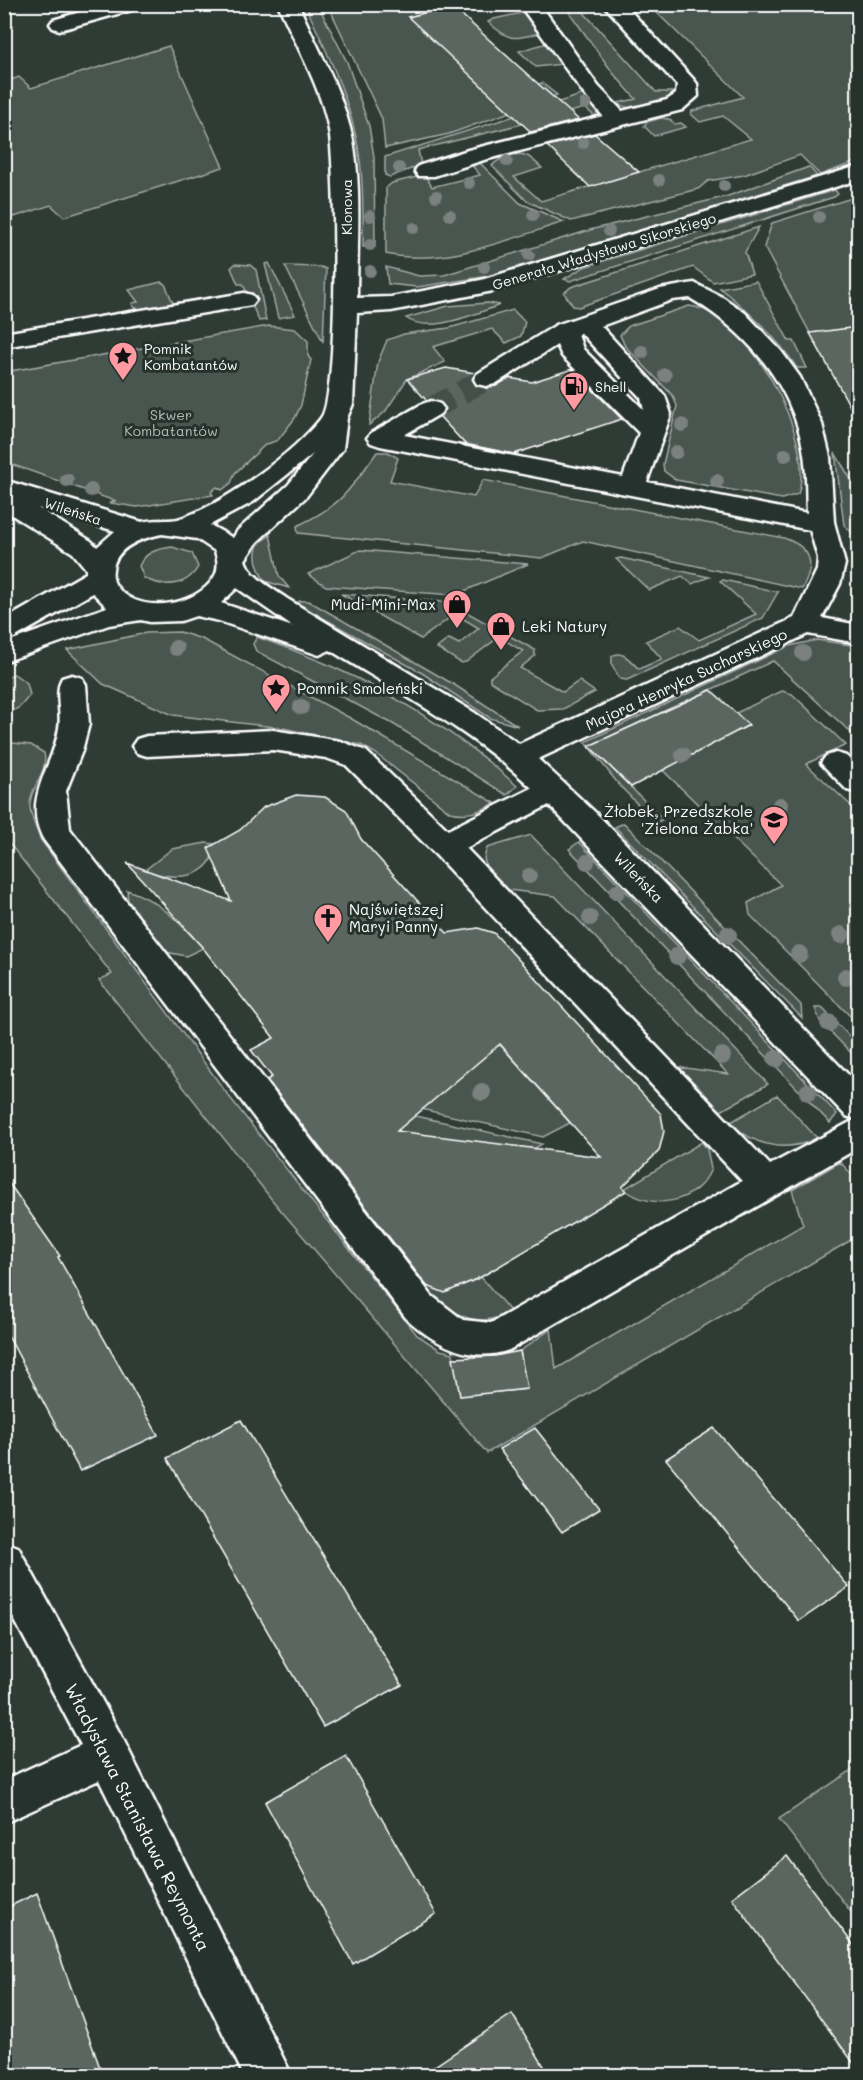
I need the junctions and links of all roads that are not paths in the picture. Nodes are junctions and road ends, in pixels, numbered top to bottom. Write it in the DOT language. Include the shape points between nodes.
graph roads {
  1 [pos="132,4"];
  2 [pos="288,4"];
  3 [pos="529,4"];
  4 [pos="613,4"];
  5 [pos="60,24"];
  6 [pos="617,119"];
  7 [pos="426,171"];
  8 [pos="858,173"];
  9 [pos="244,300"];
  10 [pos="345,306"];
  11 [pos="575,326"];
  12 [pos="4,340"];
  13 [pos="486,379"];
  14 [pos="430,409"];
  15 [pos="334,418"];
  16 [pos="4,488"];
  17 [pos="632,489"];
  18 [pos="4,499"];
  19 [pos="821,524"];
  20 [pos="183,526"];
  21 [pos="142,530"];
  22 [pos="234,563"];
  23 [pos="98,572"];
  24 [pos="194,608"];
  25 [pos="140,611"];
  26 [pos="805,624"];
  27 [pos="4,632"];
  28 [pos="858,634"];
  29 [pos="4,653"];
  30 [pos="364,660"];
  31 [pos="72,685"];
  32 [pos="147,746"];
  33 [pos="517,757"];
  34 [pos="836,763"];
  35 [pos="858,783"];
  36 [pos="554,790"];
  37 [pos="445,846"];
  38 [pos="858,1106"];
  39 [pos="858,1132"];
  40 [pos="765,1183"];
  41 [pos="4,1560"];
  42 [pos="108,1754"];
  43 [pos="4,1802"];
  44 [pos="268,2076"];
  1 -- 5 [label="street"];
  2 -- 10 [label="street, Klonowa" via="340,129 345,163"];
  3 -- 6 [label="street" via="591,90"];
  4 -- 6 [label="street" via="687,84 687,96 674,105"];
  6 -- 7 [label="street"];
  8 -- 10 [label="street, Generała Władysława Sikorskiego" via="485,286 391,304"];
  9 -- 12 [label="street"];
  10 -- 15 [label="street, Klonowa" via="340,404"];
  11 -- 13 [label="street"];
  11 -- 17 [label="street" via="653,396 657,414"];
  11 -- 19 [label="street" via="668,294 694,290 738,317 780,367 806,416 816,447"];
  14 -- 17 [label="street" via="380,438"];
  15 -- 20 [label="street" via="279,472 242,500 214,516"];
  15 -- 22 [label="street, Klonowa" via="330,449 313,474 247,536"];
  16 -- 21 [label="street, Wileńska"];
  17 -- 19 [label="street"];
  18 -- 23 [label="street, Wileńska" via="82,547"];
  19 -- 26 [label="street" via="830,546 831,569"];
  20 -- 21 [label="street"];
  20 -- 22 [label="street" via="216,537 227,547"];
  21 -- 23 [label="street" via="113,544 103,555"];
  22 -- 24 [label="street" via="222,591"];
  22 -- 30 [label="street, Wileńska" via="252,587"];
  23 -- 25 [label="street" via="102,588 111,598"];
  23 -- 27 [label="street"];
  24 -- 25 [label="street"];
  24 -- 30 [label="street, Wileńska" via="224,613"];
  25 -- 29 [label="street" via="104,617"];
  26 -- 28 [label="street, Majora Henryka Sucharskiego"];
  26 -- 33 [label="street, Majora Henryka Sucharskiego"];
  30 -- 33 [label="street, Wileńska" via="465,720"];
  31 -- 40 [label="street" via="76,714 72,738 49,794 55,832 419,1307 441,1328 467,1339 496,1339"];
  32 -- 37 [label="street" via="273,740 330,748 356,758"];
  33 -- 36 [label="street, Wileńska"];
  34 -- 35 [label="street"];
  36 -- 37 [label="street"];
  36 -- 38 [label="street, Wileńska"];
  37 -- 40 [label="street"];
  39 -- 40 [label="street"];
  41 -- 42 [label="street, Władysława Stanisława Reymonta"];
  42 -- 43 [label="street"];
  42 -- 44 [label="street, Władysława Stanisława Reymonta"];
}
